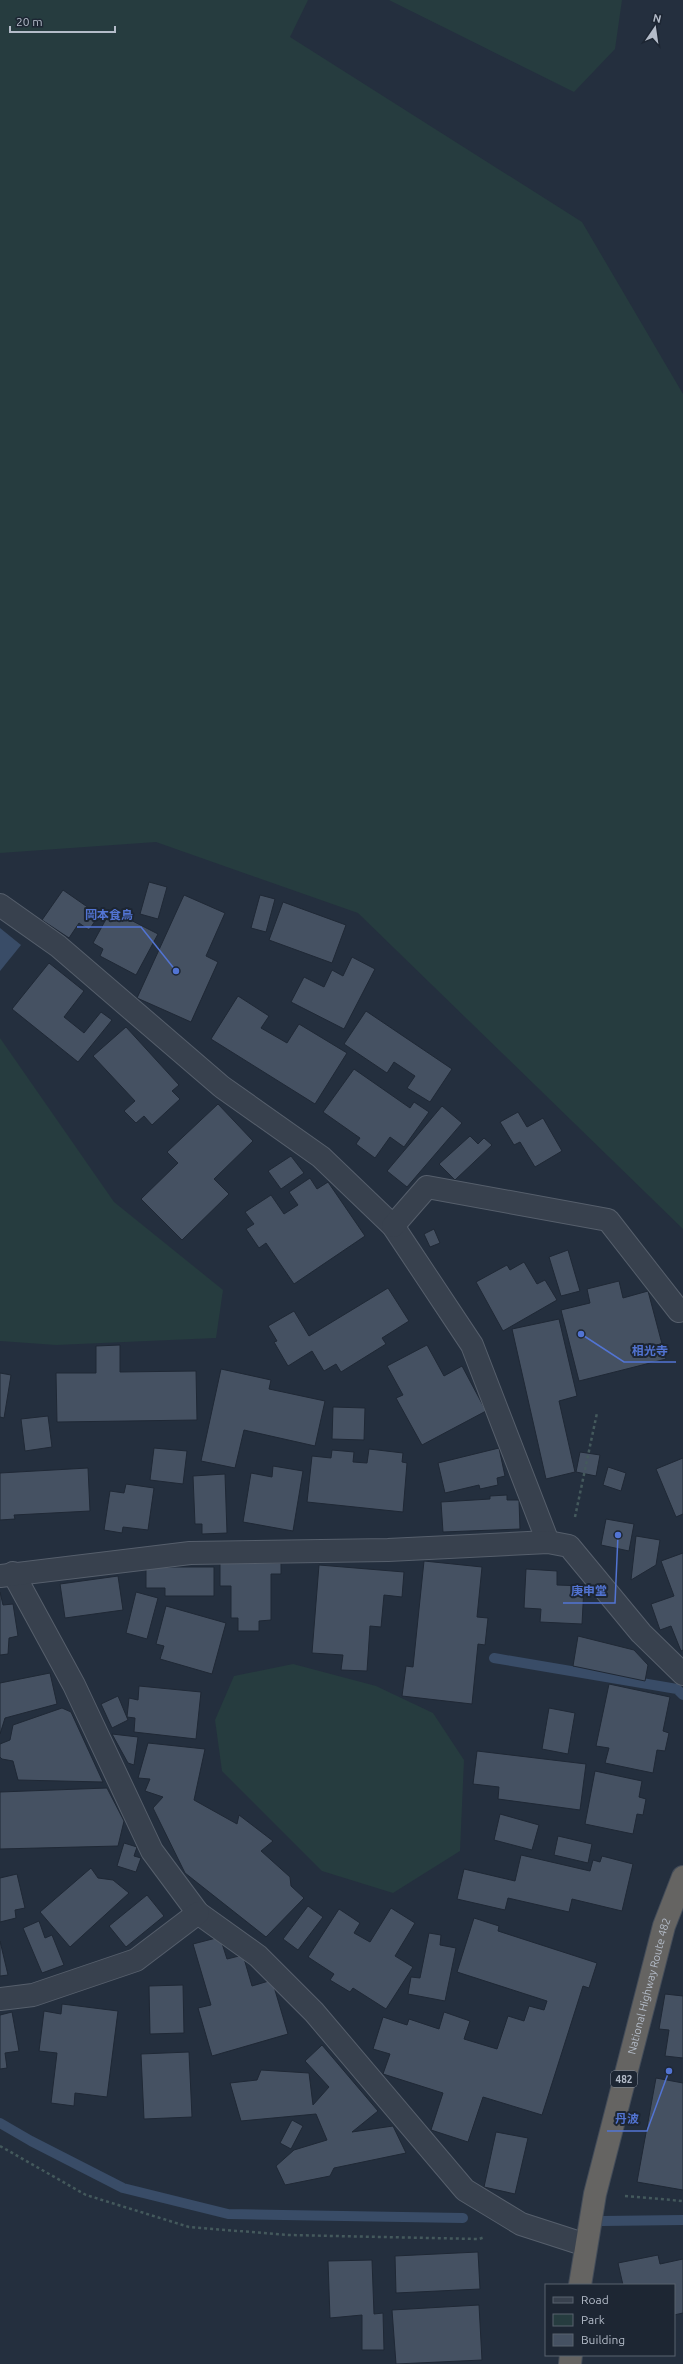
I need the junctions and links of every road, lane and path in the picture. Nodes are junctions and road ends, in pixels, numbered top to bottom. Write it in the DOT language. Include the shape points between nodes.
graph roads {
  1 [pos="0,905"];
  2 [pos="393,1226"];
  3 [pos="679,1311"];
  4 [pos="596,1413"];
  5 [pos="548,1542"];
  6 [pos="569,1546"];
  7 [pos="6,1575"];
  8 [pos="683,1674"];
  9 [pos="683,1877"];
  10 [pos="198,1913"];
  11 [pos="0,1999"];
  12 [pos="0,2146"];
  13 [pos="595,2194"];
  14 [pos="683,2201"];
  15 [pos="521,2224"];
  16 [pos="586,2245"];
  17 [pos="580,2284"];
  1 -- 2 [label="street" via="58,946 222,1087 321,1157"];
  2 -- 3 [label="street" via="427,1186 608,1220"];
  2 -- 5 [label="street" via="472,1345"];
  4 -- 6 [label="path"];
  5 -- 6 [label="street"];
  5 -- 7 [label="street" via="388,1550 190,1553"];
  6 -- 8 [label="street" via="642,1633"];
  7 -- 10 [label="street" via="74,1685 152,1851"];
  9 -- 13 [label="highway, National Highway Route 482 / 482" via="664,1926"];
  10 -- 11 [label="street" via="136,1960 33,1995"];
  10 -- 15 [label="street" via="258,1956 314,2012 465,2190"];
  12 -- 15 [label="path" via="86,2195 189,2227 288,2235 479,2239"];
  13 -- 14 [label="path"];
  13 -- 16 [label="highway, National Highway Route 482 / 482"];
  15 -- 16 [label="street"];
  16 -- 17 [label="highway, National Highway Route 482 / 482"];
}
